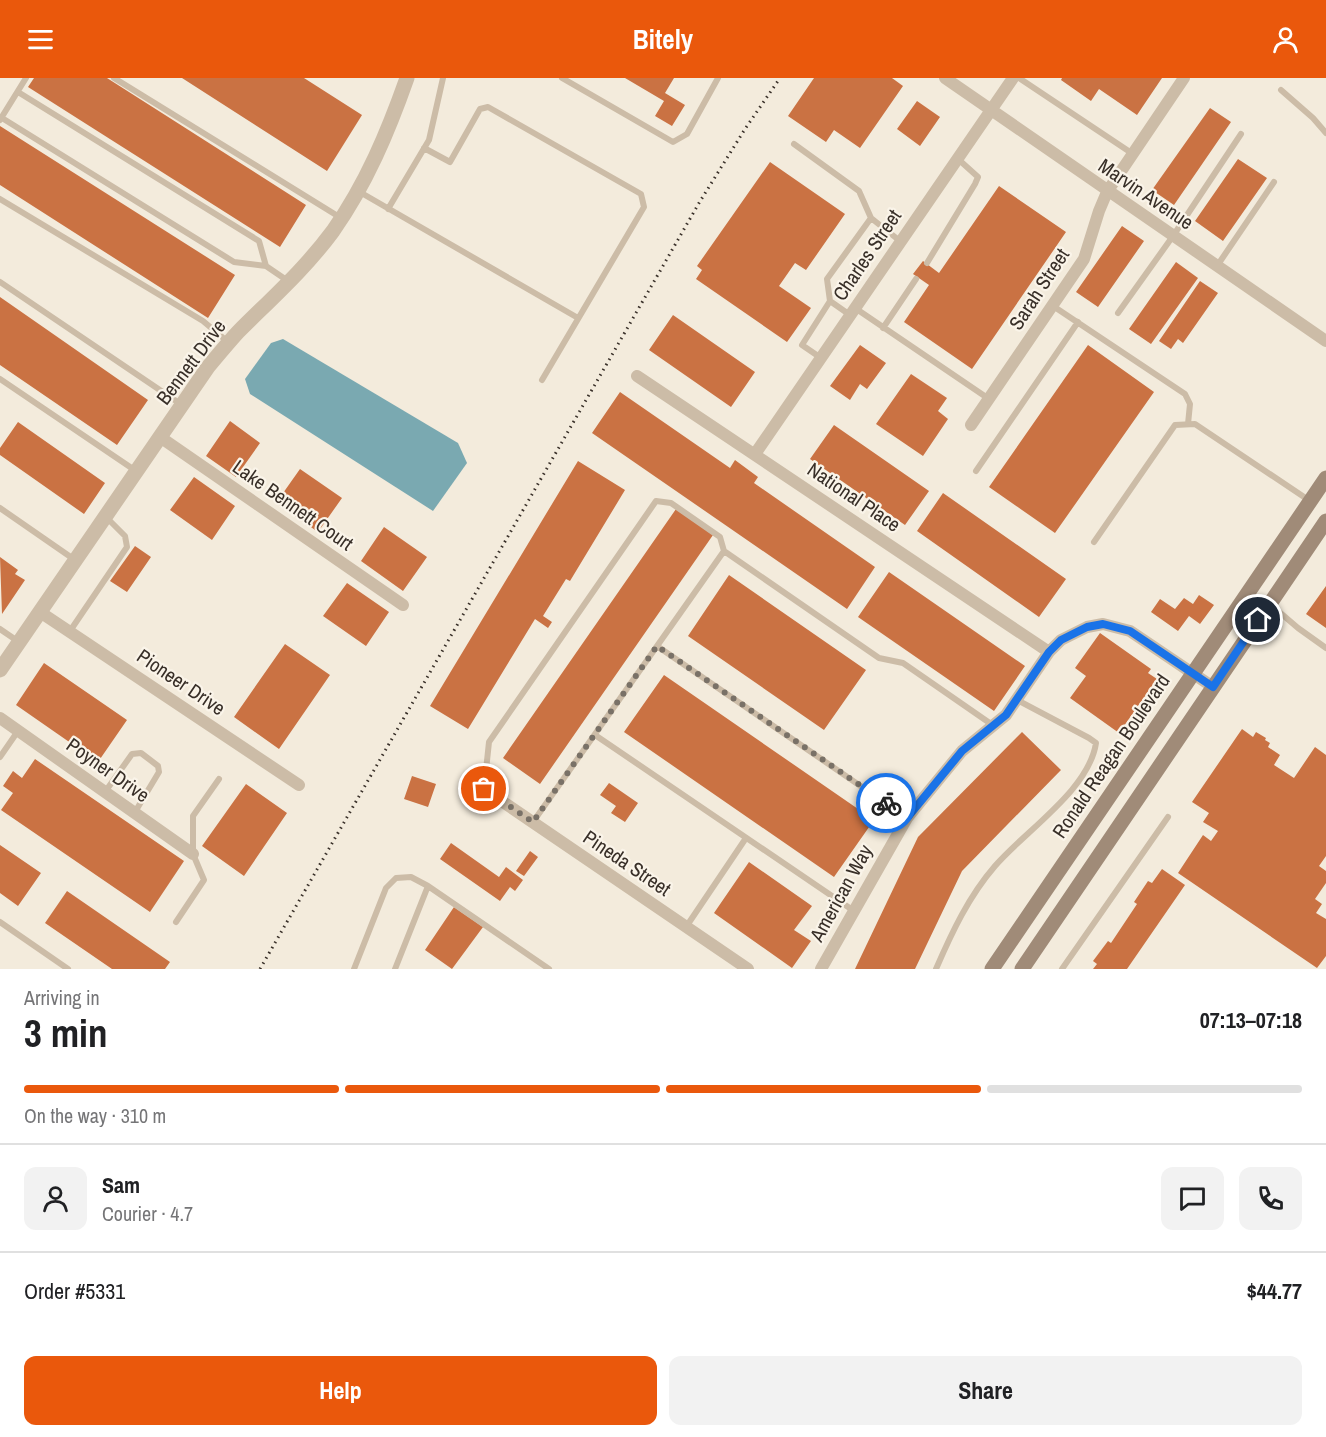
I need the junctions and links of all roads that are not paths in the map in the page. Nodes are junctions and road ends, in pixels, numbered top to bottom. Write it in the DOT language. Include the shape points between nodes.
graph roads {
  1 [pos="26,78"];
  2 [pos="114,78"];
  3 [pos="407,78"];
  4 [pos="443,78"];
  5 [pos="562,78"];
  6 [pos="717,78"];
  7 [pos="945,78"];
  8 [pos="1013,78"];
  9 [pos="1019,78"];
  10 [pos="1184,78"];
  11 [pos="1281,90"];
  12 [pos="18,92"];
  13 [pos="991,111"];
  14 [pos="1,119"];
  15 [pos="1326,133"];
  16 [pos="1241,134"];
  17 [pos="794,144"];
  18 [pos="424,148"];
  19 [pos="1133,154"];
  20 [pos="957,159"];
  21 [pos="1274,182"];
  22 [pos="358,191"];
  23 [pos="1107,192"];
  24 [pos="0,199"];
  25 [pos="388,209"];
  26 [pos="341,218"];
  27 [pos="871,218"];
  28 [pos="1173,236"];
  29 [pos="900,241"];
  30 [pos="927,263"];
  31 [pos="266,266"];
  32 [pos="1216,266"];
  33 [pos="916,279"];
  34 [pos="0,282"];
  35 [pos="289,283"];
  36 [pos="830,300"];
  37 [pos="1052,305"];
  38 [pos="852,311"];
  39 [pos="1118,313"];
  40 [pos="578,318"];
  41 [pos="1078,322"];
  42 [pos="883,328"];
  43 [pos="1326,341"];
  44 [pos="229,343"];
  45 [pos="822,358"];
  46 [pos="637,376"];
  47 [pos="0,379"];
  48 [pos="542,381"];
  49 [pos="989,399"];
  50 [pos="182,405"];
  51 [pos="971,424"];
  52 [pos="1188,424"];
  53 [pos="160,437"];
  54 [pos="755,454"];
  55 [pos="976,471"];
  56 [pos="136,472"];
  57 [pos="1326,478"];
  58 [pos="1310,501"];
  59 [pos="0,508"];
  60 [pos="106,517"];
  61 [pos="1324,528"];
  62 [pos="1094,542"];
  63 [pos="724,551"];
  64 [pos="76,560"];
  65 [pos="1270,604"];
  66 [pos="403,605"];
  67 [pos="40,612"];
  68 [pos="0,629"];
  69 [pos="70,632"];
  70 [pos="19,642"];
  71 [pos="657,646"];
  72 [pos="1326,648"];
  73 [pos="1049,652"];
  74 [pos="0,670"];
  75 [pos="1192,673"];
  76 [pos="1213,687"];
  77 [pos="1016,700"];
  78 [pos="0,718"];
  79 [pos="994,726"];
  80 [pos="18,731"];
  81 [pos="595,735"];
  82 [pos="0,757"];
  83 [pos="219,779"];
  84 [pos="299,785"];
  85 [pos="484,789"];
  86 [pos="105,792"];
  87 [pos="135,812"];
  88 [pos="1168,817"];
  89 [pos="907,818"];
  90 [pos="533,822"];
  91 [pos="746,838"];
  92 [pos="194,854"];
  93 [pos="428,886"];
  94 [pos="854,911"];
  95 [pos="0,922"];
  96 [pos="176,922"];
  97 [pos="686,927"];
  98 [pos="68,969"];
  99 [pos="354,969"];
  100 [pos="395,969"];
  101 [pos="549,969"];
  102 [pos="748,969"];
  103 [pos="821,969"];
  104 [pos="936,969"];
  105 [pos="992,969"];
  106 [pos="1022,969"];
  107 [pos="1062,969"];
  1 -- 12 [label="lane"];
  2 -- 26 [label="lane"];
  3 -- 22 [label="street, Bennett Drive" via="381,146"];
  4 -- 18 [label="lane"];
  5 -- 6 [label="lane" via="672,142 687,134"];
  7 -- 13 [label="street, Marvin Avenue"];
  8 -- 13 [label="street, Charles Street"];
  9 -- 19 [label="lane"];
  10 -- 19 [label="street, Sarah Street"];
  11 -- 15 [label="lane"];
  12 -- 14 [label="lane"];
  12 -- 31 [label="lane" via="259,241"];
  13 -- 20 [label="street, Charles Street"];
  13 -- 23 [label="street, Marvin Avenue"];
  14 -- 31 [label="lane" via="234,262"];
  16 -- 28 [label="lane"];
  17 -- 27 [label="lane" via="859,191"];
  18 -- 25 [label="lane"];
  18 -- 40 [label="lane" via="450,162 480,109 488,107 641,195 644,207"];
  19 -- 23 [label="street, Sarah Street"];
  20 -- 29 [label="street, Charles Street"];
  20 -- 30 [label="lane" via="978,177"];
  21 -- 32 [label="lane"];
  22 -- 25 [label="lane"];
  22 -- 26 [label="street, Bennett Drive"];
  23 -- 28 [label="street, Marvin Avenue"];
  23 -- 37 [label="street, Sarah Street" via="1084,259"];
  24 -- 44 [label="lane" via="203,321"];
  25 -- 40 [label="lane"];
  26 -- 35 [label="street, Bennett Drive"];
  27 -- 29 [label="lane"];
  27 -- 36 [label="lane" via="827,279"];
  28 -- 32 [label="street, Marvin Avenue"];
  28 -- 39 [label="lane"];
  29 -- 38 [label="street, Charles Street"];
  31 -- 35 [label="lane"];
  32 -- 43 [label="street, Marvin Avenue"];
  33 -- 42 [label="lane"];
  34 -- 50 [label="lane"];
  35 -- 44 [label="street, Bennett Drive"];
  36 -- 38 [label="lane"];
  36 -- 45 [label="lane" via="802,345"];
  37 -- 41 [label="lane"];
  37 -- 49 [label="street, Sarah Street"];
  38 -- 42 [label="lane"];
  38 -- 45 [label="street, Charles Street"];
  40 -- 48 [label="lane"];
  41 -- 52 [label="lane" via="1185,394 1190,404"];
  41 -- 55 [label="lane"];
  42 -- 49 [label="lane"];
  44 -- 50 [label="street, Bennett Drive"];
  45 -- 54 [label="street, Charles Street"];
  46 -- 54 [label="street, National Place"];
  47 -- 56 [label="lane"];
  49 -- 51 [label="street, Sarah Street"];
  50 -- 53 [label="street, Bennett Drive"];
  52 -- 58 [label="lane" via="1195,424"];
  52 -- 62 [label="lane" via="1175,425"];
  53 -- 56 [label="street, Bennett Drive"];
  53 -- 66 [label="street, Lake Bennett Court"];
  54 -- 73 [label="street, National Place"];
  56 -- 60 [label="street, Bennett Drive"];
  57 -- 58 [label="main road, Ronald Reagan Boulevard"];
  58 -- 75 [label="main road, Ronald Reagan Boulevard"];
  59 -- 64 [label="lane"];
  60 -- 64 [label="street, Bennett Drive"];
  60 -- 69 [label="lane" via="125,536 127,547"];
  61 -- 65 [label="main road"];
  63 -- 71 [label="lane"];
  63 -- 79 [label="lane" via="879,658 903,663"];
  63 -- 85 [label="lane" via="720,537 671,503 656,501 489,742"];
  64 -- 67 [label="street, Bennett Drive"];
  65 -- 72 [label="lane"];
  65 -- 76 [label="main road"];
  67 -- 69 [label="street, Pioneer Drive"];
  67 -- 70 [label="street, Bennett Drive"];
  68 -- 70 [label="lane"];
  69 -- 84 [label="street, Pioneer Drive"];
  70 -- 74 [label="street, Bennett Drive"];
  71 -- 81 [label="lane"];
  71 -- 89 [label="lane"];
  73 -- 75 [label="street, American Way" via="1061,640 1103,624 1130,631"];
  73 -- 77 [label="street, American Way"];
  75 -- 76 [label="street, American Way"];
  75 -- 105 [label="main road, Ronald Reagan Boulevard"];
  76 -- 106 [label="main road"];
  77 -- 79 [label="street, American Way"];
  77 -- 104 [label="lane" via="1089,738 1096,743 1095,750 1082,777 996,865 956,924"];
  78 -- 80 [label="street, Poyner Drive"];
  79 -- 89 [label="street, American Way" via="962,751"];
  80 -- 82 [label="lane"];
  80 -- 86 [label="street, Poyner Drive"];
  81 -- 90 [label="lane"];
  81 -- 91 [label="lane"];
  83 -- 92 [label="lane" via="194,816"];
  85 -- 90 [label="street, Pineda Street"];
  86 -- 87 [label="street, Poyner Drive"];
  86 -- 87 [label="lane" via="132,754 141,753 158,766 159,772"];
  87 -- 92 [label="street, Poyner Drive"];
  88 -- 107 [label="lane"];
  89 -- 94 [label="street, American Way"];
  90 -- 97 [label="street, Pineda Street"];
  91 -- 94 [label="lane"];
  91 -- 97 [label="lane"];
  92 -- 96 [label="lane" via="204,880"];
  93 -- 99 [label="lane" via="411,877 396,878 386,888"];
  93 -- 100 [label="lane"];
  93 -- 101 [label="lane"];
  94 -- 103 [label="street, American Way"];
  95 -- 98 [label="lane"];
  97 -- 102 [label="street, Pineda Street"];
}
